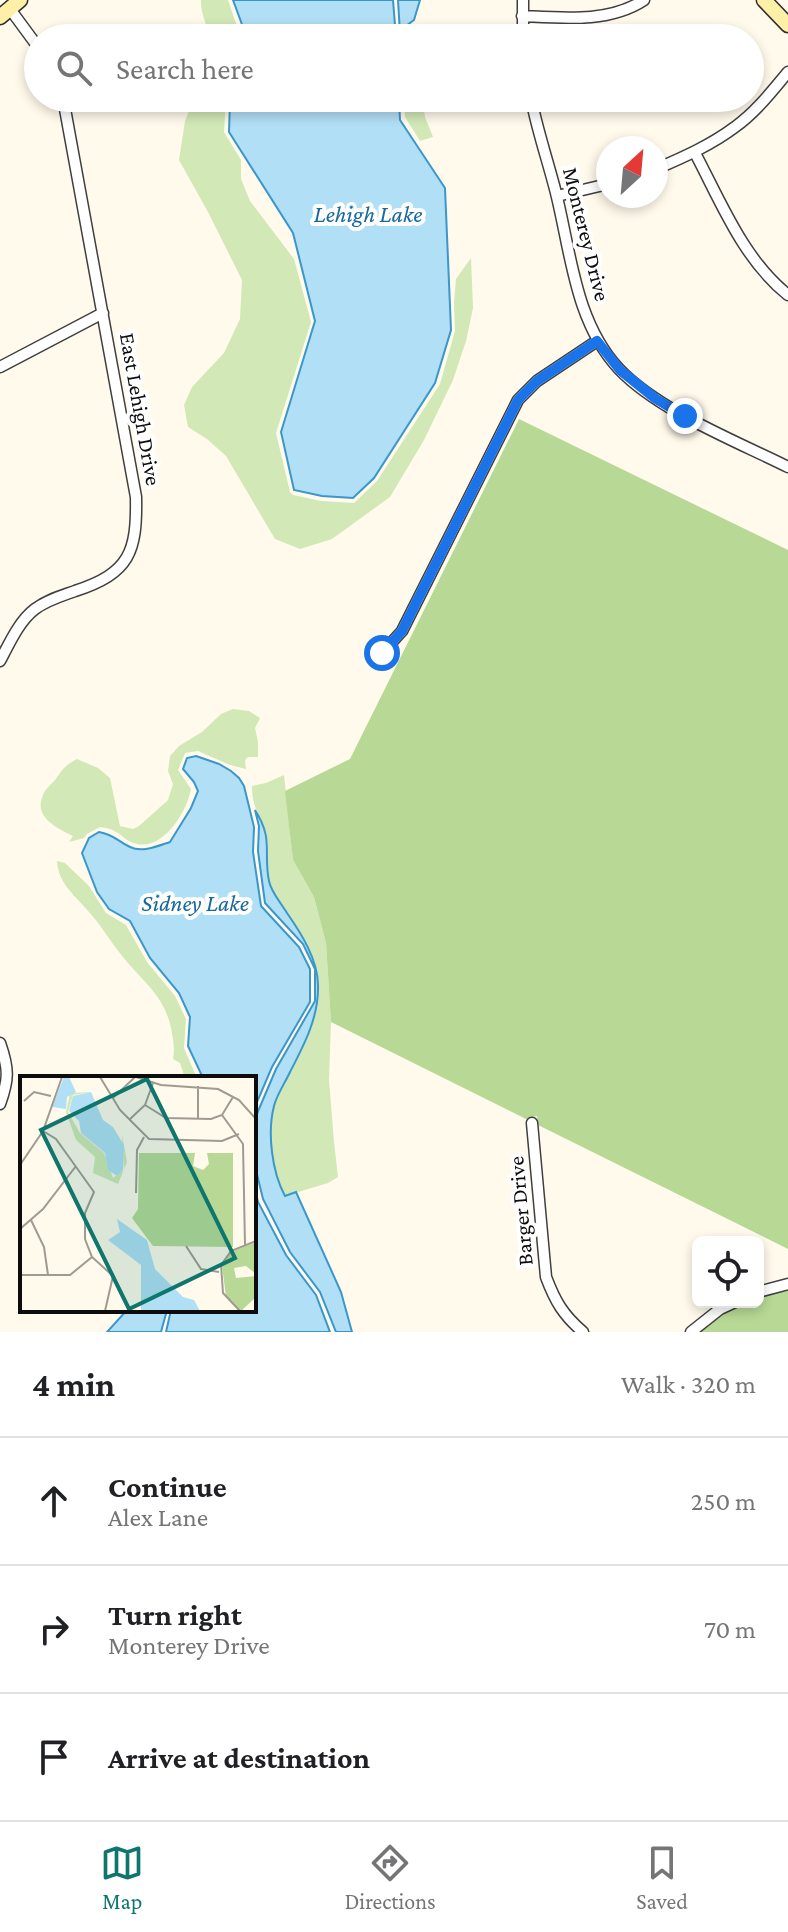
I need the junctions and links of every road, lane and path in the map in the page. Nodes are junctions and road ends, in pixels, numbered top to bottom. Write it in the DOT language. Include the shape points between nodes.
graph roads {
  1 [pos="523,0"];
  2 [pos="644,0"];
  3 [pos="764,0"];
  4 [pos="10,9"];
  5 [pos="522,16"];
  6 [pos="522,24"];
  7 [pos="788,25"];
  8 [pos="24,28"];
  9 [pos="788,72"];
  10 [pos="764,101"];
  11 [pos="66,112"];
  12 [pos="535,112"];
  13 [pos="752,112"];
  14 [pos="695,153"];
  15 [pos="668,164"];
  16 [pos="596,187"];
  17 [pos="557,196"];
  18 [pos="788,295"];
  19 [pos="103,313"];
  20 [pos="597,341"];
  21 [pos="0,367"];
  22 [pos="788,467"];
  23 [pos="382,653"];
  24 [pos="0,661"];
  25 [pos="0,1043"];
  26 [pos="0,1104"];
  27 [pos="532,1123"];
  28 [pos="788,1284"];
  29 [pos="764,1290"];
  30 [pos="722,1308"];
  31 [pos="583,1332"];
  32 [pos="691,1332"];
  1 -- 5 [label="street"];
  2 -- 5 [label="street" via="608,15"];
  3 -- 7 [label="street"];
  4 -- 8 [label="street"];
  5 -- 6 [label="street"];
  9 -- 10 [label="street"];
  11 -- 19 [label="street, East Lehigh Drive"];
  12 -- 17 [label="street, Monterey Drive"];
  13 -- 14 [label="street"];
  14 -- 15 [label="street"];
  14 -- 18 [label="street" via="744,246"];
  16 -- 17 [label="street"];
  17 -- 20 [label="street, Monterey Drive" via="575,280"];
  19 -- 21 [label="street"];
  19 -- 24 [label="street, East Lehigh Drive" via="136,497 137,528 129,557 111,576 33,610"];
  20 -- 22 [label="street, Monterey Drive" via="620,370 656,399"];
  20 -- 23 [label="street" via="518,400 402,631"];
  25 -- 26 [label="street" via="7,1086"];
  27 -- 31 [label="street, Barger Drive" via="546,1277 555,1301"];
  28 -- 29 [label="street"];
  30 -- 32 [label="street"];
}
